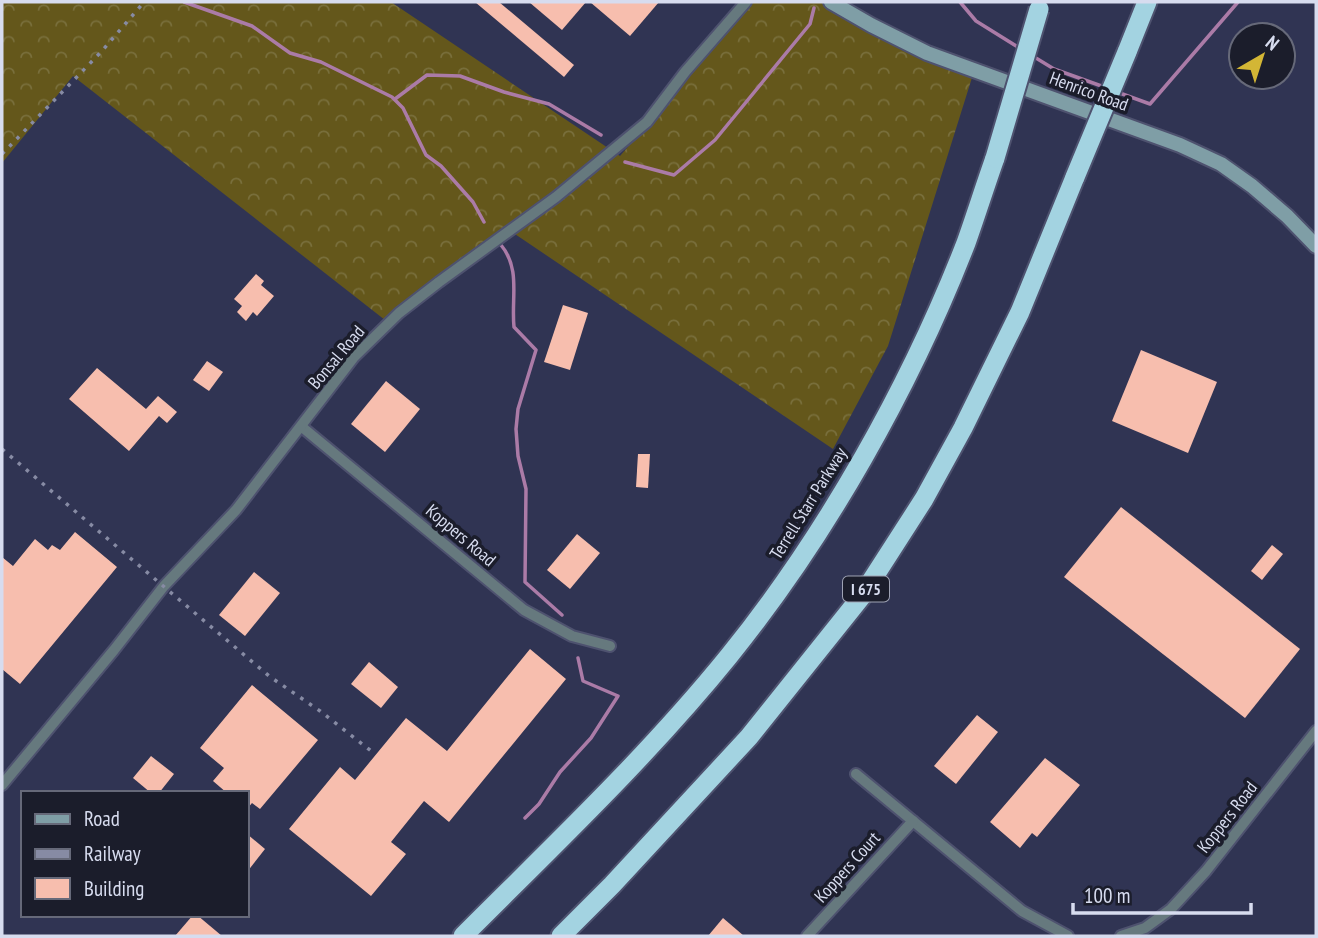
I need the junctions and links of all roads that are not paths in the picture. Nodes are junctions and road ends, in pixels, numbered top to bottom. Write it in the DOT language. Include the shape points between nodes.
graph roads {
  1 [pos="746,2"];
  2 [pos="831,2"];
  3 [pos="1147,2"];
  4 [pos="1040,5"];
  5 [pos="1316,246"];
  6 [pos="302,427"];
  7 [pos="610,646"];
  8 [pos="1316,731"];
  9 [pos="856,774"];
  10 [pos="2,785"];
  11 [pos="913,821"];
  12 [pos="463,936"];
  13 [pos="561,936"];
  14 [pos="807,936"];
  15 [pos="1068,936"];
  16 [pos="1121,936"];
  1 -- 6 [label="street, Bonsal Road" via="648,122 556,197 399,313 354,357"];
  2 -- 5 [label="street, Henrico Road" via="927,53 1221,164 1287,216"];
  3 -- 13 [label="highway, I 675, bridge" via="1020,312 924,499 860,597 749,737"];
  4 -- 12 [label="highway, Terrell Starr Parkway, bridge" via="966,243 901,387 820,527 772,600 638,761"];
  6 -- 7 [label="street, Koppers Road" via="524,610 572,636"];
  6 -- 10 [label="street, Bonsal Road" via="236,510 164,586"];
  8 -- 16 [label="street, Koppers Road" via="1206,871 1171,908 1145,928"];
  9 -- 11 [label="street"];
  11 -- 14 [label="street, Koppers Court"];
  11 -- 15 [label="street" via="1022,911"];
}
